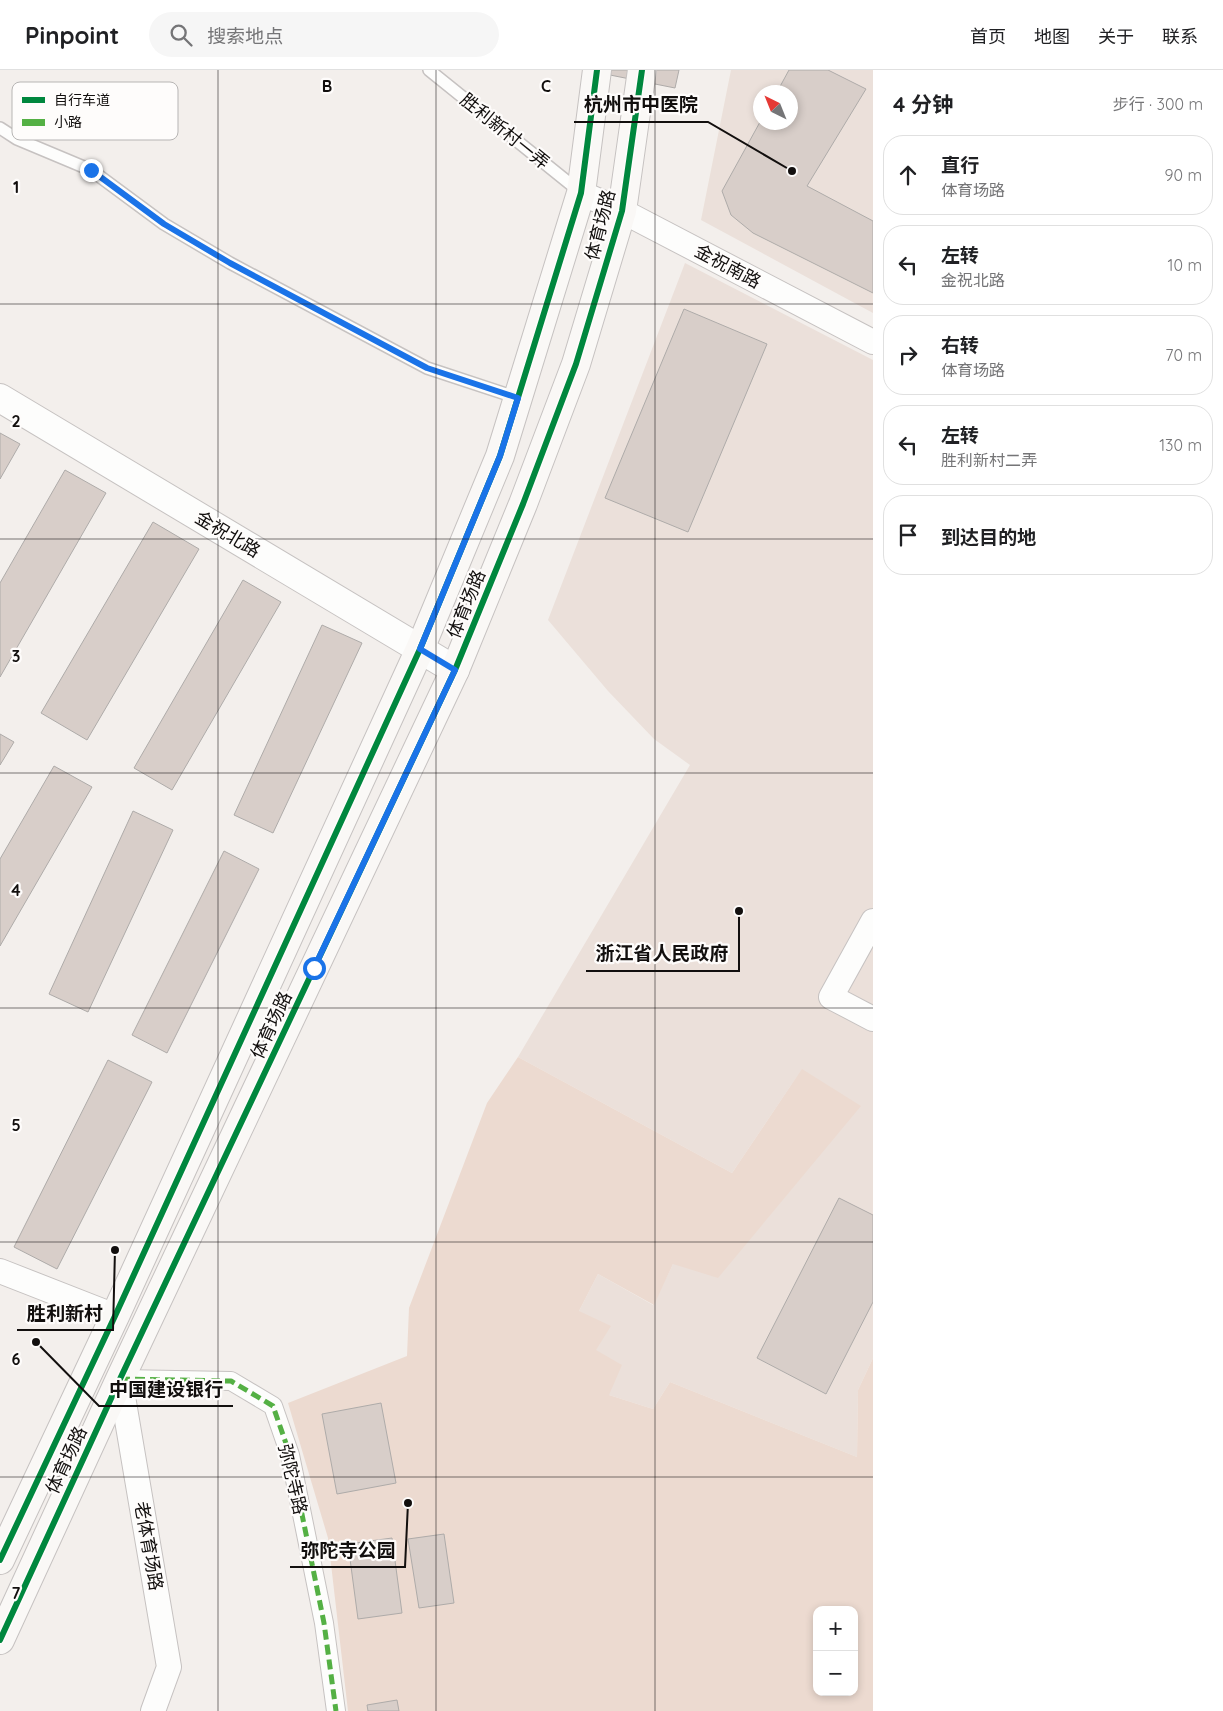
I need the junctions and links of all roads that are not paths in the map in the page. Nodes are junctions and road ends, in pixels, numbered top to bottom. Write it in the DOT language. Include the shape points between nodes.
graph roads {
  1 [pos="429,70"];
  2 [pos="597,70"];
  3 [pos="642,70"];
  4 [pos="0,128"];
  5 [pos="12,136"];
  6 [pos="19,140"];
  7 [pos="582,193"];
  8 [pos="622,211"];
  9 [pos="873,342"];
  10 [pos="0,398"];
  11 [pos="518,398"];
  12 [pos="420,649"];
  13 [pos="455,670"];
  14 [pos="873,921"];
  15 [pos="873,1020"];
  16 [pos="0,1272"];
  17 [pos="115,1316"];
  18 [pos="120,1379"];
  19 [pos="0,1560"];
  20 [pos="0,1640"];
  21 [pos="153,1711"];
  22 [pos="336,1711"];
  1 -- 7 [label="lane, 胜利新村一弄"];
  2 -- 7 [label="main road, 体育场路"];
  3 -- 8 [label="main road, 体育场路"];
  4 -- 5 [label="lane"];
  6 -- 11 [label="lane" via="91,170 164,224 230,263 427,368"];
  7 -- 8 [label="street, 金祝南路"];
  7 -- 11 [label="main road, 体育场路"];
  8 -- 9 [label="street, 金祝南路"];
  8 -- 13 [label="main road, 体育场路" via="576,364"];
  10 -- 12 [label="street, 金祝北路"];
  11 -- 12 [label="main road, 体育场路" via="500,456"];
  12 -- 13 [label="street, 金祝北路"];
  12 -- 17 [label="main road, 体育场路"];
  13 -- 18 [label="main road, 体育场路"];
  14 -- 15 [label="street" via="831,997"];
  16 -- 17 [label="street"];
  17 -- 19 [label="main road, 体育场路"];
  18 -- 20 [label="main road, 体育场路"];
  18 -- 21 [label="street, 老体育场路" via="169,1667"];
  18 -- 22 [label="street, 弥陀寺路" via="231,1381 273,1406 294,1474 324,1623"];
}
